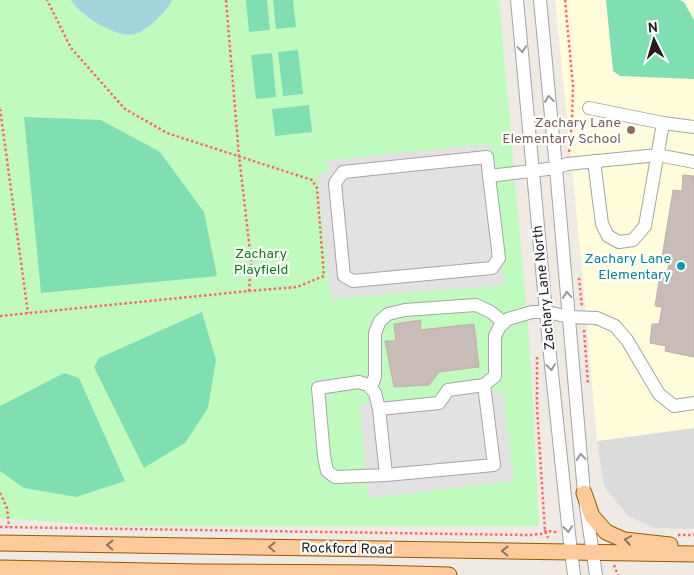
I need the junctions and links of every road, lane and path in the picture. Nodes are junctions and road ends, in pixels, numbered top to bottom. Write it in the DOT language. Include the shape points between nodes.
graph roads {
  1 [pos="47,0"];
  2 [pos="226,0"];
  3 [pos="517,0"];
  4 [pos="540,0"];
  5 [pos="565,0"];
  6 [pos="589,108"];
  7 [pos="0,109"];
  8 [pos="663,123"];
  9 [pos="694,127"];
  10 [pos="658,155"];
  11 [pos="239,156"];
  12 [pos="594,162"];
  13 [pos="694,162"];
  14 [pos="562,166"];
  15 [pos="532,170"];
  16 [pos="489,176"];
  17 [pos="578,270"];
  18 [pos="249,291"];
  19 [pos="547,312"];
  20 [pos="28,313"];
  21 [pos="0,316"];
  22 [pos="569,317"];
  23 [pos="583,318"];
  24 [pos="504,323"];
  25 [pos="537,351"];
  26 [pos="484,384"];
  27 [pos="588,385"];
  28 [pos="371,388"];
  29 [pos="694,403"];
  30 [pos="380,409"];
  31 [pos="386,475"];
  32 [pos="0,493"];
  33 [pos="584,493"];
  34 [pos="0,527"];
  35 [pos="9,527"];
  36 [pos="545,531"];
  37 [pos="569,534"];
  38 [pos="671,535"];
  39 [pos="694,535"];
  40 [pos="0,543"];
  41 [pos="694,548"];
  42 [pos="571,551"];
  43 [pos="592,552"];
  44 [pos="694,554"];
  45 [pos="0,568"];
  46 [pos="376,574"];
  47 [pos="449,575"];
  48 [pos="574,575"];
  49 [pos="596,575"];
  1 -- 11 [label="path" via="71,48 125,108 167,133"];
  2 -- 11 [label="path"];
  3 -- 15 [label="street, Zachary Lane North, one-way"];
  14 -- 4 [label="street, Zachary Lane North, one-way"];
  5 -- 14 [label="path" via="573,86 572,122"];
  6 -- 8 [label="street"];
  7 -- 20 [label="path"];
  8 -- 9 [label="street"];
  8 -- 10 [label="street"];
  10 -- 12 [label="street"];
  10 -- 12 [label="street" via="645,226 633,240 620,242 608,236 602,224"];
  10 -- 13 [label="street"];
  11 -- 18 [label="path" via="251,260"];
  11 -- 18 [label="path" via="312,180 317,188 324,276 297,287"];
  12 -- 14 [label="street"];
  14 -- 15 [label="street"];
  22 -- 14 [label="street, Zachary Lane North, one-way"];
  15 -- 16 [label="street"];
  15 -- 19 [label="street, Zachary Lane North"];
  16 -- 16 [label="street" via="487,157 343,172 334,183 344,276 353,281 492,268 499,258"];
  17 -- 23 [label="path"];
  18 -- 20 [label="path"];
  19 -- 22 [label="street"];
  19 -- 24 [label="street" via="532,312"];
  19 -- 37 [label="street, Zachary Lane North, one-way"];
  20 -- 21 [label="path"];
  22 -- 23 [label="street"];
  33 -- 22 [label="street, Zachary Lane North, one-way"];
  23 -- 27 [label="path"];
  23 -- 29 [label="street" via="597,318 615,326 659,394 674,406"];
  24 -- 26 [label="street" via="495,336 495,376"];
  24 -- 28 [label="street" via="476,305 388,314 380,321 375,333 375,376"];
  25 -- 36 [label="path" via="537,408"];
  26 -- 30 [label="street" via="448,390 439,403"];
  26 -- 31 [label="street" via="494,465"];
  28 -- 30 [label="street"];
  28 -- 31 [label="street" via="358,382 318,388 324,456 327,471 335,478"];
  30 -- 31 [label="street"];
  32 -- 35 [label="path" via="7,508"];
  41 -- 33 [label="main road, one-way" via="624,540 606,532 592,516"];
  33 -- 43 [label="street, Zachary Lane North"];
  34 -- 35 [label="path"];
  35 -- 36 [label="path" via="530,535"];
  36 -- 37 [label="path"];
  37 -- 42 [label="street, Zachary Lane North"];
  38 -- 39 [label="path"];
  42 -- 40 [label="main road, Rockford Road, one-way"];
  42 -- 43 [label="main road, Rockford Road"];
  42 -- 48 [label="street, Zachary Lane North"];
  43 -- 44 [label="main road, Rockford Road"];
  43 -- 49 [label="street, Zachary Lane North"];
  45 -- 46 [label="main road, Rockford Road"];
  46 -- 47 [label="main road, Rockford Road"];
}
